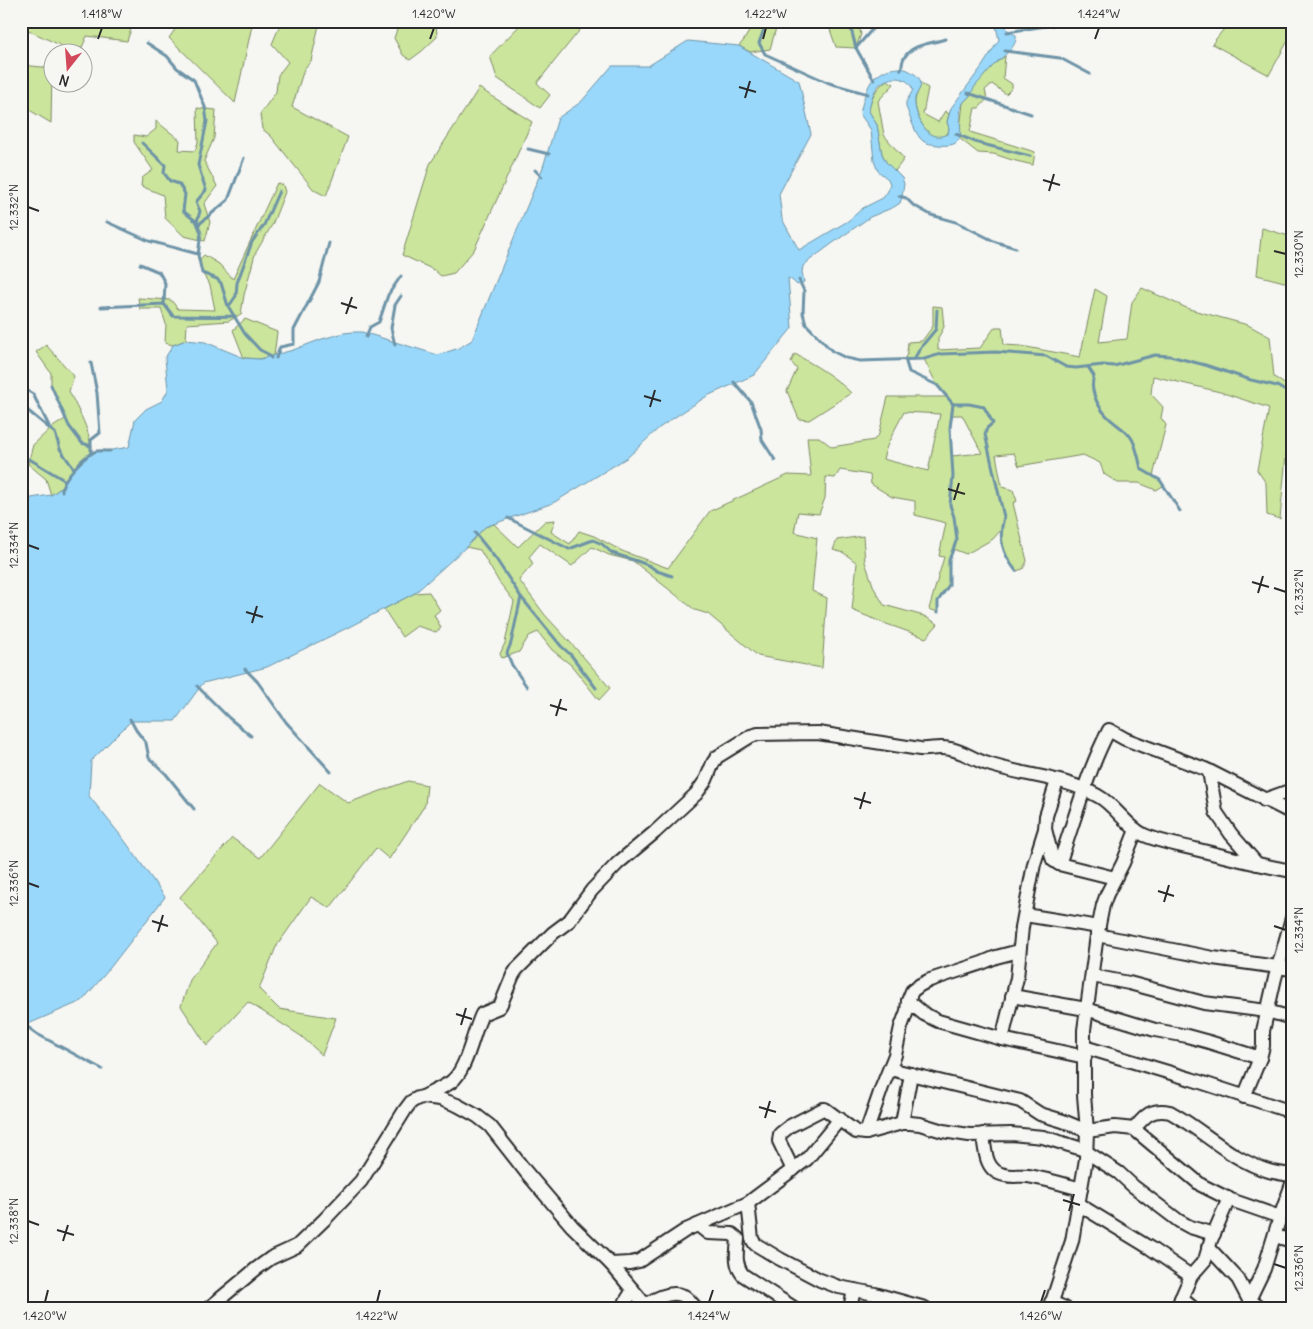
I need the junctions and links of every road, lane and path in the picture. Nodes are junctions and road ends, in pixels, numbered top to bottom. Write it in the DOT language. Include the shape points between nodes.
graph roads {
  1 [pos="1209,771"];
  2 [pos="1057,780"];
  3 [pos="1084,790"];
  4 [pos="1292,790"];
  5 [pos="1264,800"];
  6 [pos="1292,813"];
  7 [pos="1045,829"];
  8 [pos="1136,830"];
  9 [pos="1060,864"];
  10 [pos="1257,864"];
  11 [pos="1292,871"];
  12 [pos="1115,878"];
  13 [pos="1025,915"];
  14 [pos="1292,919"];
  15 [pos="1098,931"];
  16 [pos="1019,951"];
  17 [pos="1278,966"];
  18 [pos="1292,969"];
  19 [pos="1092,976"];
  20 [pos="1012,996"];
  21 [pos="908,1002"];
  22 [pos="1086,1009"];
  23 [pos="1267,1011"];
  24 [pos="1292,1018"];
  25 [pos="1002,1038"];
  26 [pos="1084,1052"];
  27 [pos="1260,1058"];
  28 [pos="890,1069"];
  29 [pos="911,1074"];
  30 [pos="423,1097"];
  31 [pos="1244,1097"];
  32 [pos="1292,1112"];
  33 [pos="840,1119"];
  34 [pos="902,1123"];
  35 [pos="1134,1129"];
  36 [pos="1087,1131"];
  37 [pos="866,1133"];
  38 [pos="983,1134"];
  39 [pos="1087,1151"];
  40 [pos="792,1170"];
  41 [pos="1292,1175"];
  42 [pos="1292,1184"];
  43 [pos="1081,1188"];
  44 [pos="1228,1198"];
  45 [pos="748,1203"];
  46 [pos="1078,1204"];
  47 [pos="1280,1217"];
  48 [pos="698,1225"];
  49 [pos="1214,1234"];
  50 [pos="1275,1236"];
  51 [pos="1292,1241"];
  52 [pos="1208,1247"];
  53 [pos="611,1264"];
  54 [pos="1190,1276"];
  55 [pos="632,1290"];
  56 [pos="854,1290"];
  57 [pos="1249,1300"];
  58 [pos="1179,1303"];
  59 [pos="1051,1305"];
  60 [pos="646,1306"];
  61 [pos="208,1308"];
  62 [pos="624,1308"];
  63 [pos="696,1308"];
  64 [pos="794,1308"];
  65 [pos="850,1308"];
  66 [pos="925,1308"];
  67 [pos="1065,1308"];
  68 [pos="1194,1308"];
  69 [pos="1261,1308"];
  1 -- 3 [label="street" via="1109,730"];
  1 -- 5 [label="street"];
  1 -- 10 [label="street" via="1216,812"];
  2 -- 3 [label="street"];
  2 -- 7 [label="street"];
  2 -- 30 [label="street" via="985,763 949,748 920,750 818,733 761,733 751,736 717,757 696,794 618,864 592,890 569,921 517,969 499,1007 482,1014 457,1076"];
  3 -- 8 [label="street" via="1100,797"];
  3 -- 9 [label="street"];
  4 -- 5 [label="street"];
  5 -- 6 [label="street"];
  7 -- 9 [label="street" via="1053,860"];
  7 -- 13 [label="street" via="1034,864"];
  8 -- 10 [label="street" via="1174,844"];
  8 -- 12 [label="street"];
  9 -- 12 [label="street"];
  10 -- 11 [label="street"];
  12 -- 15 [label="street" via="1103,905"];
  13 -- 15 [label="street"];
  13 -- 16 [label="street"];
  14 -- 17 [label="street"];
  15 -- 17 [label="street" via="1213,958"];
  15 -- 19 [label="street"];
  16 -- 20 [label="street"];
  16 -- 21 [label="street" via="930,980 912,991"];
  17 -- 18 [label="street"];
  17 -- 23 [label="street"];
  19 -- 22 [label="street"];
  19 -- 23 [label="street" via="1204,1003"];
  20 -- 22 [label="street"];
  20 -- 25 [label="street"];
  21 -- 25 [label="street" via="938,1021"];
  21 -- 28 [label="street"];
  22 -- 26 [label="street"];
  22 -- 27 [label="street"];
  23 -- 24 [label="street"];
  23 -- 27 [label="street"];
  25 -- 26 [label="street"];
  26 -- 31 [label="street" via="1191,1079"];
  26 -- 36 [label="street"];
  27 -- 31 [label="street"];
  28 -- 29 [label="street"];
  28 -- 37 [label="street"];
  29 -- 34 [label="street"];
  29 -- 36 [label="street" via="1020,1101 1040,1114"];
  30 -- 53 [label="street" via="458,1105 490,1126 572,1226"];
  30 -- 61 [label="street" via="405,1110 360,1182 308,1236 297,1246 271,1258"];
  31 -- 32 [label="street"];
  33 -- 37 [label="street" via="856,1132"];
  33 -- 40 [label="street" via="808,1159"];
  33 -- 40 [label="street" via="823,1109 780,1134 779,1141"];
  34 -- 37 [label="street"];
  34 -- 38 [label="street" via="969,1135"];
  35 -- 36 [label="street" via="1115,1127"];
  35 -- 41 [label="street" via="1146,1115 1161,1110 1170,1112 1251,1163 1269,1171"];
  35 -- 44 [label="street" via="1202,1185"];
  36 -- 39 [label="street"];
  38 -- 39 [label="street" via="1043,1137"];
  38 -- 43 [label="street" via="988,1163 1004,1176 1025,1175"];
  39 -- 43 [label="street"];
  39 -- 49 [label="street" via="1180,1221"];
  40 -- 45 [label="street"];
  42 -- 47 [label="street"];
  43 -- 46 [label="street"];
  44 -- 47 [label="street"];
  44 -- 49 [label="street"];
  45 -- 48 [label="street"];
  45 -- 56 [label="street" via="755,1244 820,1280"];
  46 -- 54 [label="street"];
  46 -- 59 [label="street" via="1072,1241"];
  47 -- 50 [label="street"];
  48 -- 53 [label="street" via="639,1261"];
  48 -- 64 [label="street" via="708,1233 735,1236 738,1239 738,1269"];
  49 -- 52 [label="street"];
  50 -- 51 [label="street"];
  50 -- 57 [label="street"];
  52 -- 54 [label="street" via="1205,1260"];
  52 -- 57 [label="street" via="1241,1282"];
  53 -- 55 [label="street"];
  54 -- 58 [label="street"];
  55 -- 60 [label="street"];
  55 -- 62 [label="street"];
  56 -- 65 [label="street"];
  56 -- 66 [label="street"];
  57 -- 69 [label="street"];
  58 -- 68 [label="street"];
  59 -- 67 [label="street"];
  60 -- 63 [label="street" via="656,1298 677,1294 686,1297"];
}
